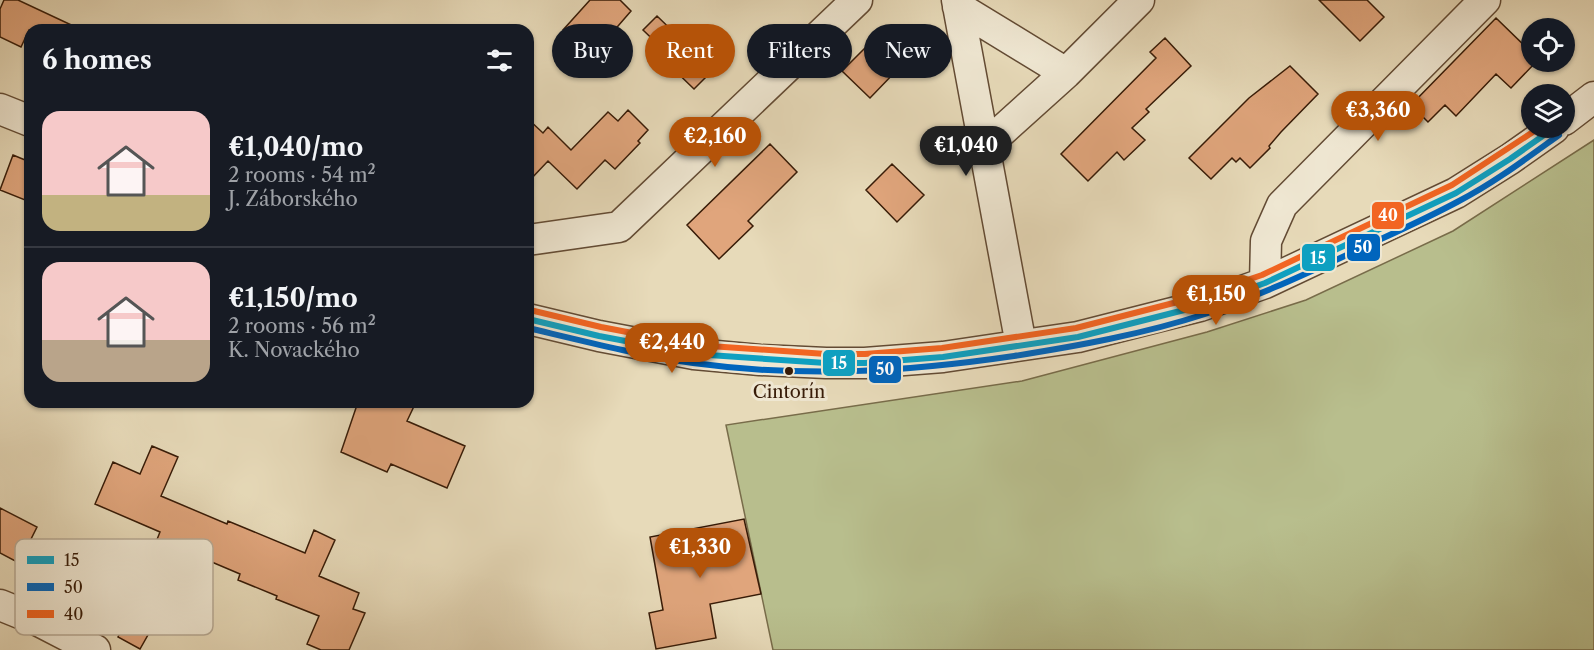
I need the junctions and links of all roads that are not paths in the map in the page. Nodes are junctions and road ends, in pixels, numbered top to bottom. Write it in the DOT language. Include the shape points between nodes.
graph roads {
  1 [pos="857,0"];
  2 [pos="1139,0"];
  3 [pos="1485,0"];
  4 [pos="958,4"];
  5 [pos="1066,73"];
  6 [pos="1594,97"];
  7 [pos="0,109"];
  8 [pos="1575,112"];
  9 [pos="24,119"];
  10 [pos="1540,138"];
  11 [pos="985,146"];
  12 [pos="534,239"];
  13 [pos="1265,283"];
  14 [pos="534,320"];
  15 [pos="1021,345"];
  16 [pos="0,604"];
  17 [pos="15,610"];
  18 [pos="66,635"];
  19 [pos="95,650"];
  1 -- 12 [label="street" via="619,227"];
  2 -- 5 [label="street"];
  3 -- 13 [label="street" via="1282,206 1266,241"];
  4 -- 5 [label="street"];
  4 -- 11 [label="street"];
  5 -- 11 [label="street"];
  6 -- 8 [label="street"];
  7 -- 9 [label="street"];
  10 -- 13 [label="street" via="1456,193"];
  11 -- 15 [label="street"];
  13 -- 15 [label="street" via="1200,306 1078,337"];
  14 -- 15 [label="street" via="694,354 760,360 865,363"];
  16 -- 17 [label="street"];
  18 -- 19 [label="street"];
}
